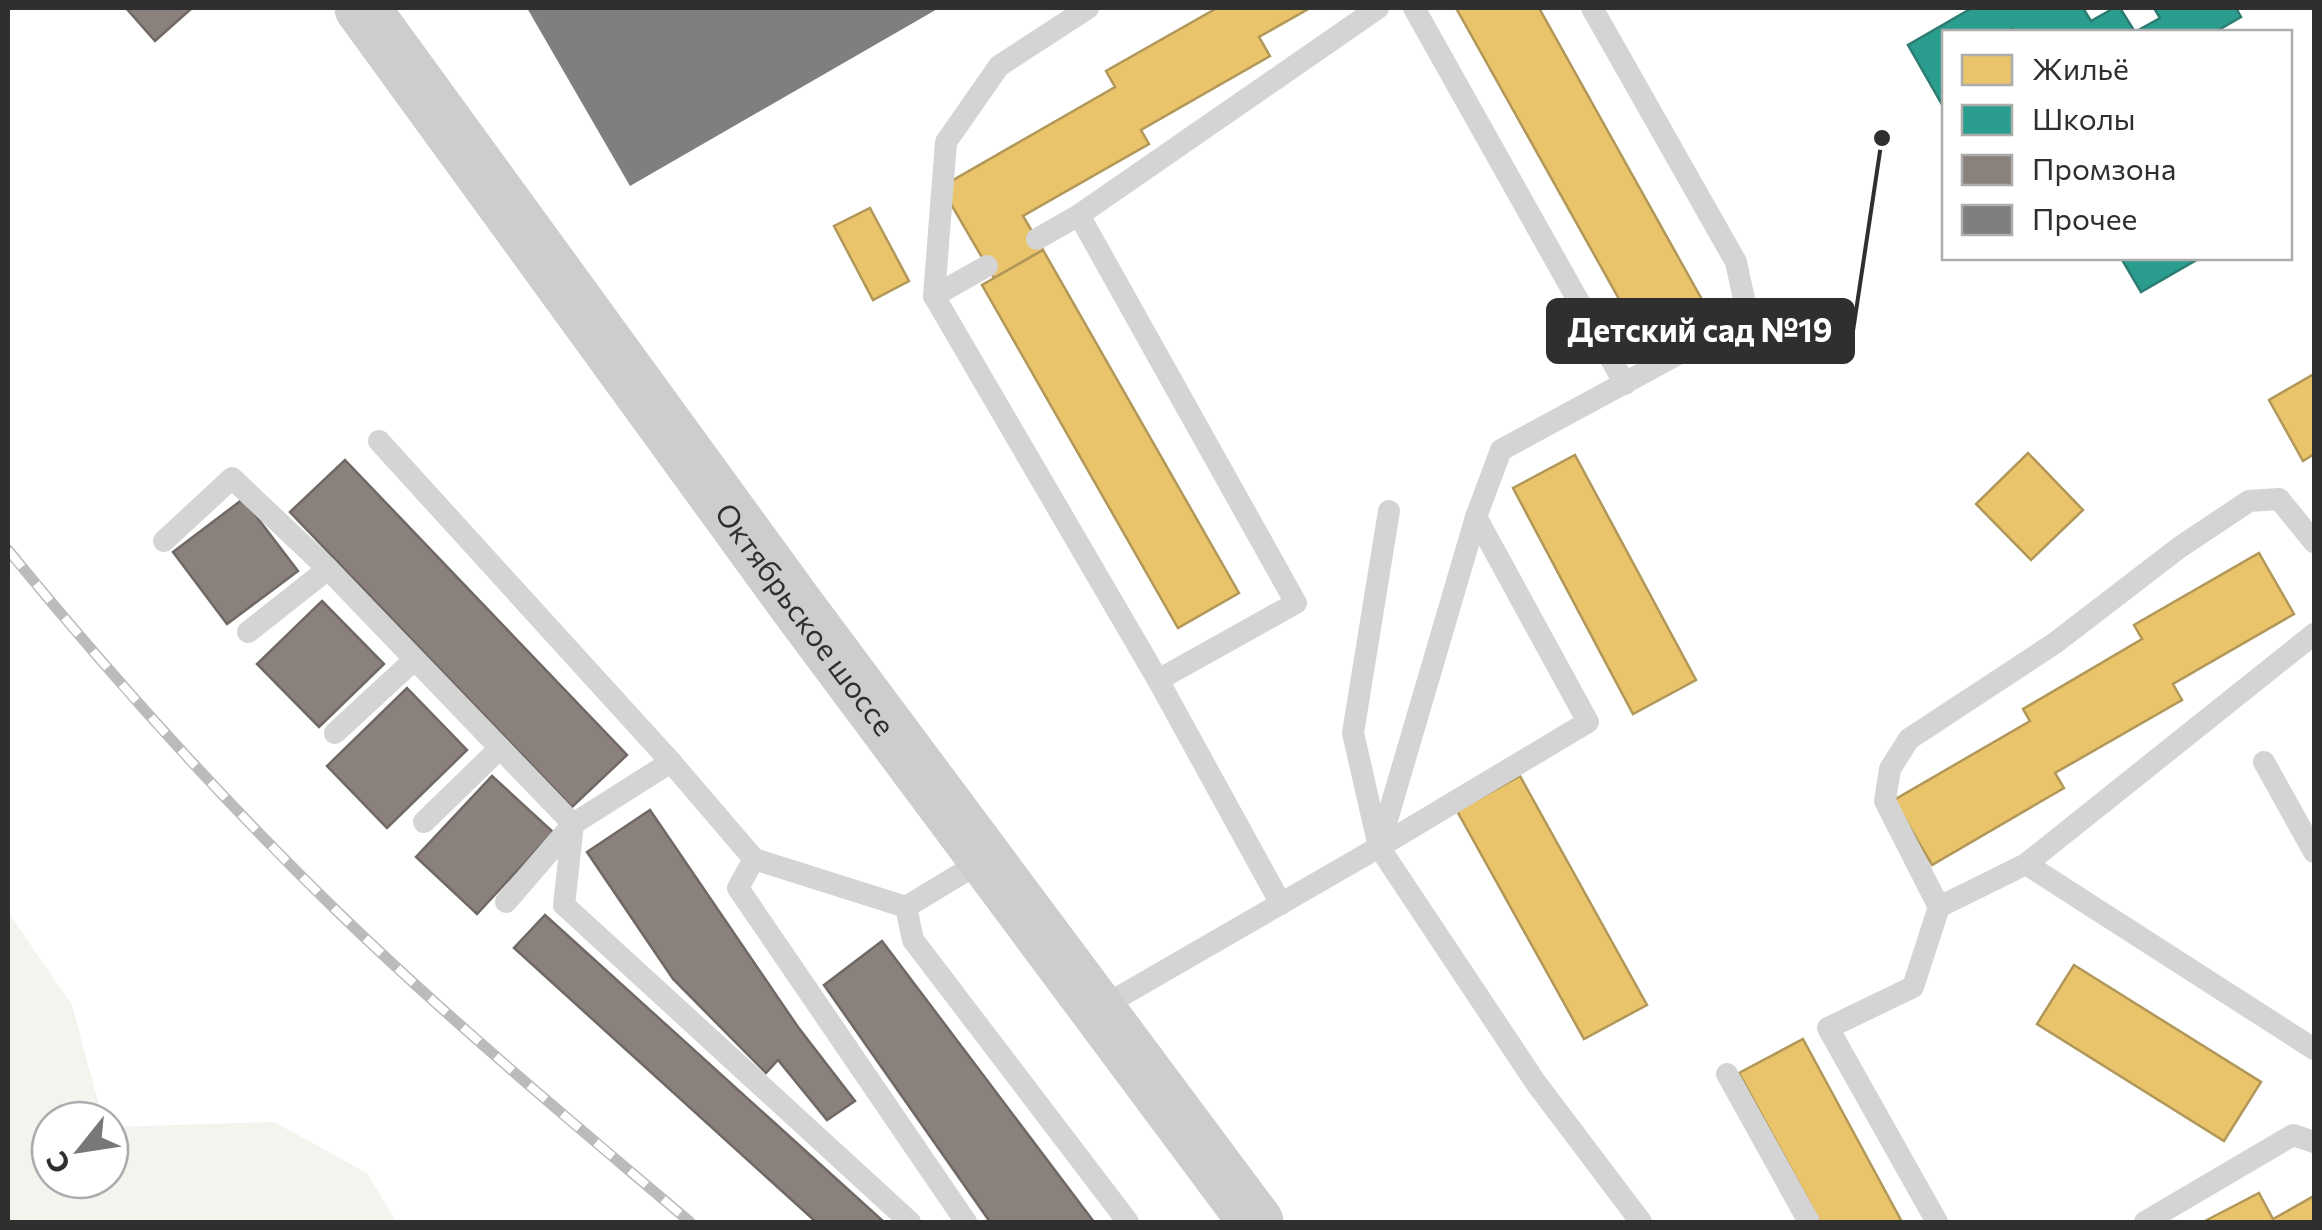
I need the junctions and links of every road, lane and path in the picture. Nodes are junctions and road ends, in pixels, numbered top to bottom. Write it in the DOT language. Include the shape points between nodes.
graph roads {
  1 [pos="362,8"];
  2 [pos="1088,8"];
  3 [pos="1378,8"];
  4 [pos="1414,8"];
  5 [pos="1592,8"];
  6 [pos="1079,215"];
  7 [pos="1037,239"];
  8 [pos="988,266"];
  9 [pos="934,296"];
  10 [pos="1625,384"];
  11 [pos="379,441"];
  12 [pos="1389,510"];
  13 [pos="1476,518"];
  14 [pos="164,542"];
  15 [pos="2314,542"];
  16 [pos="328,569"];
  17 [pos="248,632"];
  18 [pos="2314,634"];
  19 [pos="414,660"];
  20 [pos="1158,680"];
  21 [pos="335,733"];
  22 [pos="500,748"];
  23 [pos="672,762"];
  24 [pos="2264,762"];
  25 [pos="424,822"];
  26 [pos="573,824"];
  27 [pos="1379,847"];
  28 [pos="2314,852"];
  29 [pos="987,858"];
  30 [pos="754,859"];
  31 [pos="2026,864"];
  32 [pos="506,902"];
  33 [pos="1280,904"];
  34 [pos="906,907"];
  35 [pos="1939,907"];
  36 [pos="1100,1008"];
  37 [pos="2314,1048"];
  38 [pos="1727,1074"];
  39 [pos="2314,1142"];
  40 [pos="910,1222"];
  41 [pos="966,1222"];
  42 [pos="1128,1222"];
  43 [pos="1256,1222"];
  44 [pos="1641,1222"];
  45 [pos="1809,1222"];
  46 [pos="1937,1222"];
  47 [pos="2145,1222"];
  1 -- 29 [label="main road, Октябрьское шоссе"];
  2 -- 9 [label="lane" via="999,66 946,142"];
  3 -- 6 [label="lane"];
  4 -- 10 [label="lane"];
  5 -- 10 [label="lane" via="1736,262 1746,308 1739,322"];
  6 -- 7 [label="lane"];
  6 -- 20 [label="lane" via="1296,603"];
  8 -- 9 [label="lane"];
  9 -- 20 [label="lane"];
  10 -- 13 [label="lane" via="1501,450"];
  11 -- 23 [label="lane"];
  12 -- 27 [label="lane" via="1353,732"];
  13 -- 27 [label="lane"];
  13 -- 27 [label="lane" via="1588,722"];
  14 -- 16 [label="lane" via="232,478"];
  15 -- 35 [label="lane" via="2279,499 2249,501 1909,740 1890,769 1884,802"];
  16 -- 17 [label="lane"];
  16 -- 19 [label="lane"];
  18 -- 31 [label="lane"];
  19 -- 21 [label="lane"];
  19 -- 22 [label="lane"];
  20 -- 33 [label="lane"];
  22 -- 25 [label="lane"];
  22 -- 26 [label="lane"];
  23 -- 26 [label="lane"];
  23 -- 30 [label="lane"];
  24 -- 28 [label="lane"];
  26 -- 32 [label="lane"];
  26 -- 40 [label="lane" via="564,904"];
  27 -- 33 [label="lane"];
  27 -- 44 [label="lane" via="1536,1084"];
  29 -- 34 [label="lane"];
  29 -- 36 [label="main road, Октябрьское шоссе"];
  30 -- 34 [label="lane"];
  30 -- 41 [label="lane" via="738,888"];
  31 -- 35 [label="lane"];
  31 -- 37 [label="lane"];
  33 -- 36 [label="lane"];
  34 -- 42 [label="lane" via="913,940"];
  35 -- 46 [label="lane" via="1913,986 1828,1028"];
  36 -- 43 [label="main road, Октябрьское шоссе"];
  38 -- 45 [label="lane"];
  39 -- 47 [label="lane" via="2293,1135"];
}
